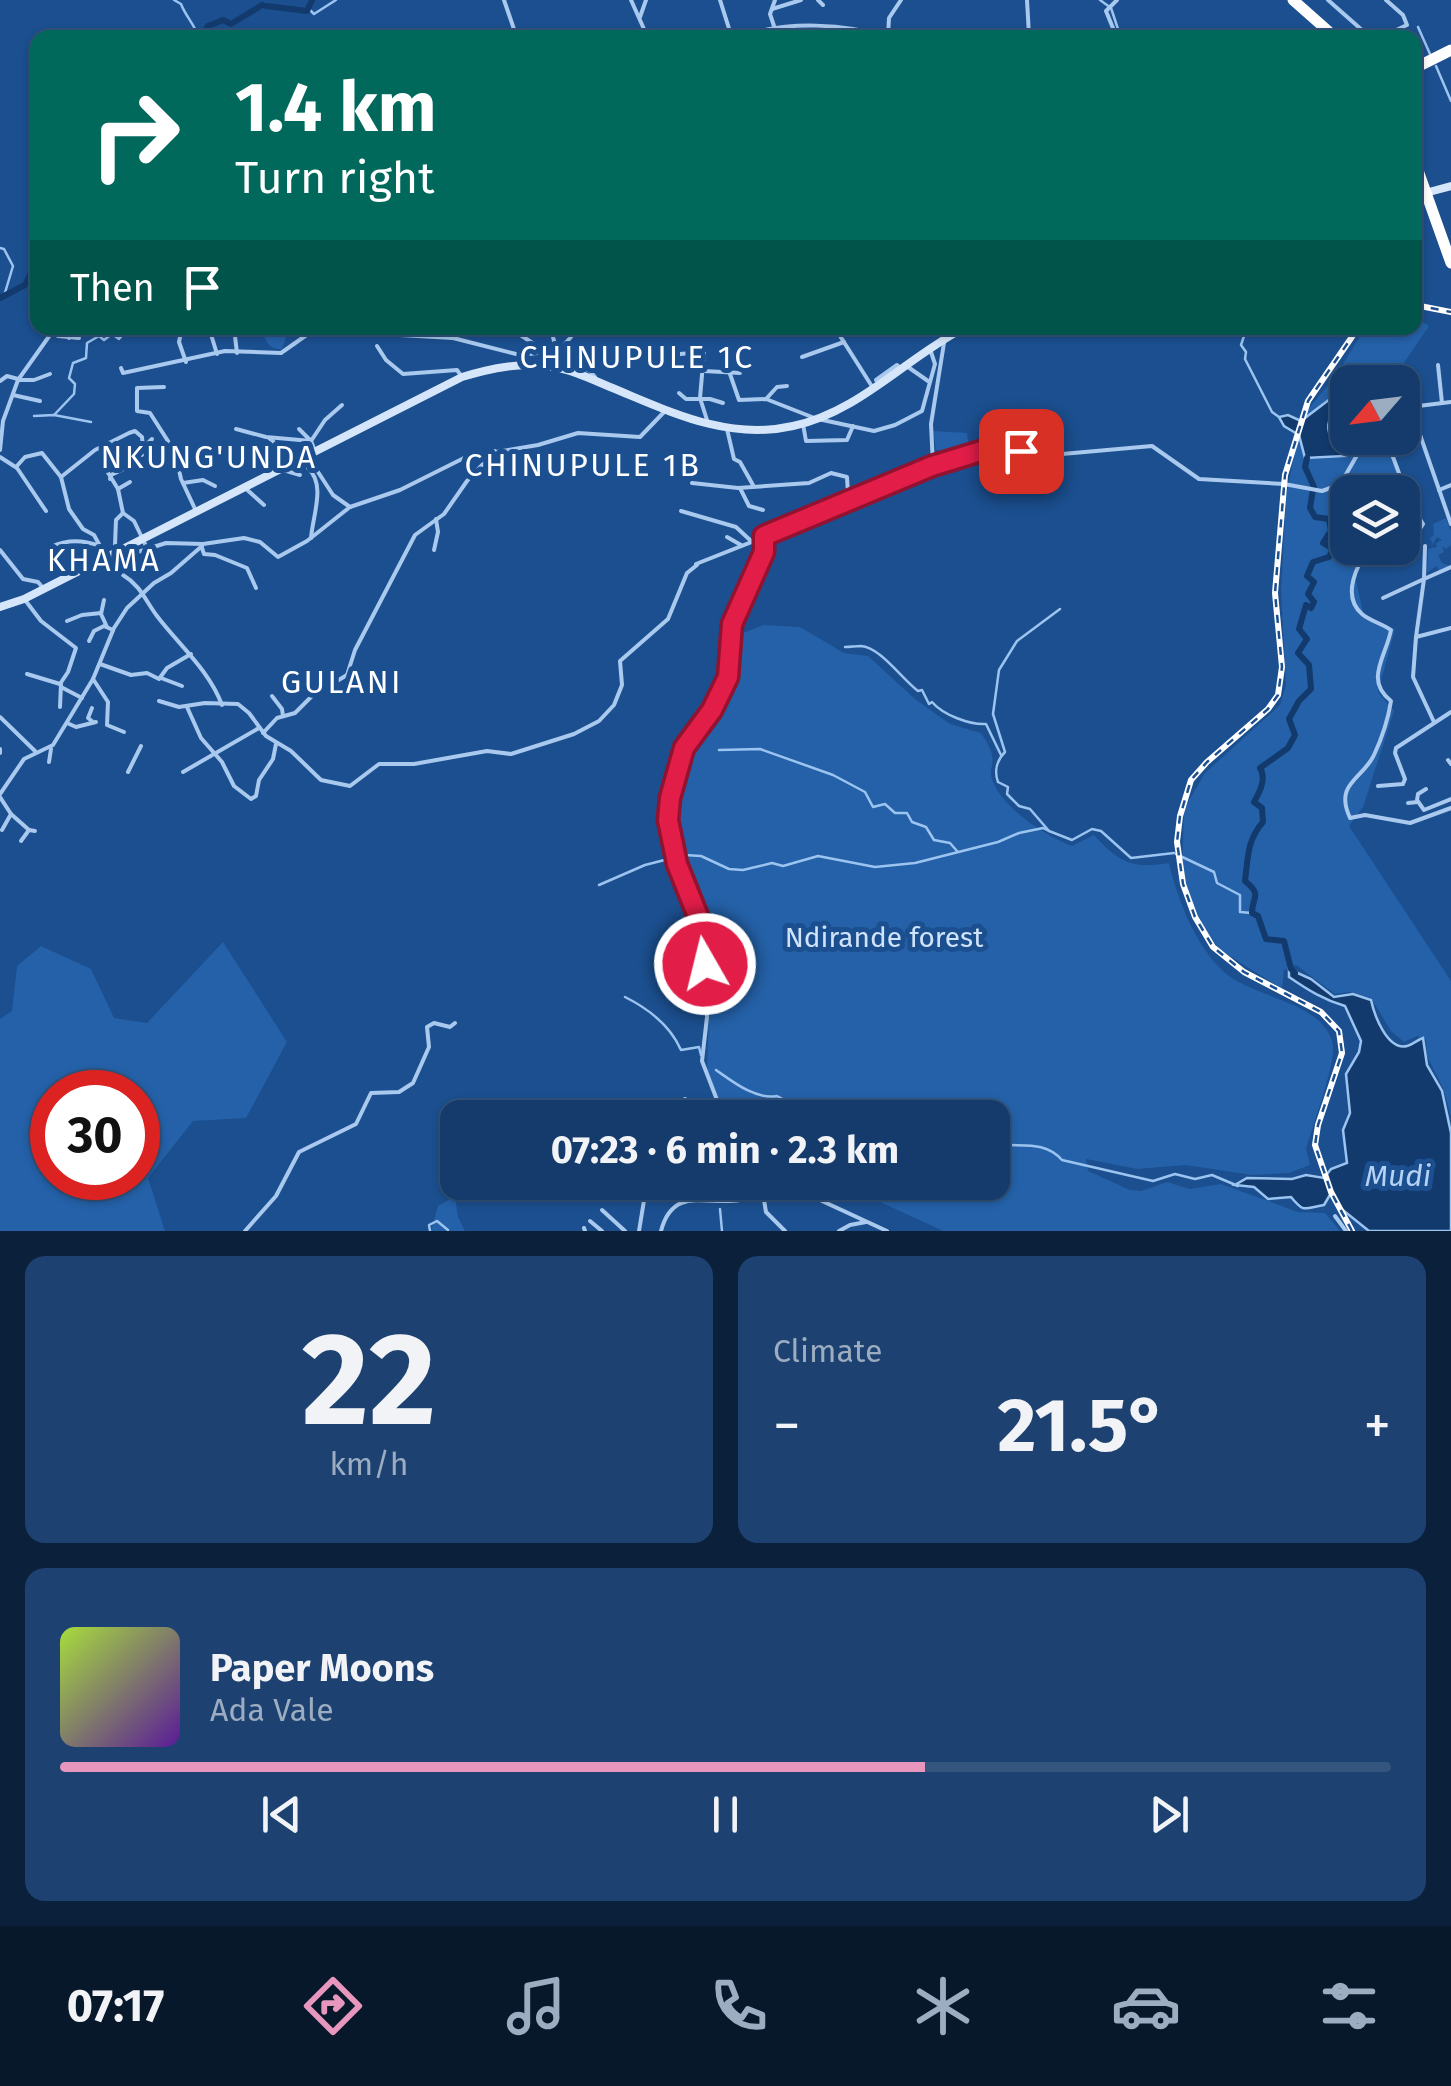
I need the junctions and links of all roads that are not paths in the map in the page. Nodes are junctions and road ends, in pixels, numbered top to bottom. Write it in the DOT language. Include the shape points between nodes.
graph roads {
  1 [pos="504,0"];
  2 [pos="631,0"];
  3 [pos="646,0"];
  4 [pos="720,0"];
  5 [pos="775,0"];
  6 [pos="801,0"];
  7 [pos="902,0"];
  8 [pos="1027,0"];
  9 [pos="1117,0"];
  10 [pos="1293,0"];
  11 [pos="1328,0"];
  12 [pos="1386,0"];
  13 [pos="771,9"];
  14 [pos="640,17"];
  15 [pos="776,29"];
  16 [pos="1401,29"];
  17 [pos="514,30"];
  18 [pos="645,30"];
  19 [pos="731,30"];
  20 [pos="767,30"];
  21 [pos="853,30"];
  22 [pos="888,30"];
  23 [pos="1029,30"];
  24 [pos="1114,30"];
  25 [pos="1327,30"];
  26 [pos="1362,30"];
  27 [pos="1451,50"];
  28 [pos="1422,63"];
  29 [pos="1451,186"];
  30 [pos="1422,192"];
  31 [pos="1451,254"];
  32 [pos="1451,263"];
  33 [pos="51,335"];
  34 [pos="64,335"];
  35 [pos="70,335"];
  36 [pos="180,335"];
  37 [pos="212,335"];
  38 [pos="235,335"];
  39 [pos="307,335"];
  40 [pos="416,335"];
  41 [pos="520,335"];
  42 [pos="572,335"];
  43 [pos="840,335"];
  44 [pos="945,335"];
  45 [pos="951,335"];
  46 [pos="552,337"];
  47 [pos="69,338"];
  48 [pos="79,338"];
  49 [pos="946,338"];
  50 [pos="844,342"];
  51 [pos="377,346"];
  52 [pos="930,348"];
  53 [pos="546,352"];
  54 [pos="237,353"];
  55 [pos="218,354"];
  56 [pos="556,354"];
  57 [pos="680,354"];
  58 [pos="802,357"];
  59 [pos="186,362"];
  60 [pos="1438,365"];
  61 [pos="903,367"];
  62 [pos="120,368"];
  63 [pos="704,372"];
  64 [pos="740,373"];
  65 [pos="50,374"];
  66 [pos="730,374"];
  67 [pos="2,377"];
  68 [pos="462,377"];
  69 [pos="18,379"];
  70 [pos="596,381"];
  71 [pos="928,381"];
  72 [pos="874,384"];
  73 [pos="164,386"];
  74 [pos="788,386"];
  75 [pos="679,392"];
  76 [pos="12,395"];
  77 [pos="700,398"];
  78 [pos="766,399"];
  79 [pos="40,401"];
  80 [pos="1451,402"];
  81 [pos="723,403"];
  82 [pos="1442,403"];
  83 [pos="342,405"];
  84 [pos="1420,405"];
  85 [pos="666,410"];
  86 [pos="820,418"];
  87 [pos="2,421"];
  88 [pos="803,424"];
  89 [pos="853,426"];
  90 [pos="725,428"];
  91 [pos="236,429"];
  92 [pos="299,429"];
  93 [pos="1420,436"];
  94 [pos="266,437"];
  95 [pos="152,439"];
  96 [pos="143,446"];
  97 [pos="266,452"];
  98 [pos="311,452"];
  99 [pos="495,452"];
  100 [pos="0,454"];
  101 [pos="142,455"];
  102 [pos="1358,455"];
  103 [pos="133,458"];
  104 [pos="296,461"];
  105 [pos="932,466"];
  106 [pos="16,467"];
  107 [pos="281,468"];
  108 [pos="107,471"];
  109 [pos="300,475"];
  110 [pos="61,477"];
  111 [pos="110,478"];
  112 [pos="130,482"];
  113 [pos="182,483"];
  114 [pos="692,484"];
  115 [pos="1451,485"];
  116 [pos="216,486"];
  117 [pos="754,486"];
  118 [pos="120,487"];
  119 [pos="244,487"];
  120 [pos="740,488"];
  121 [pos="1438,490"];
  122 [pos="853,499"];
  123 [pos="264,505"];
  124 [pos="350,507"];
  125 [pos="763,510"];
  126 [pos="46,511"];
  127 [pos="123,512"];
  128 [pos="196,512"];
  129 [pos="681,512"];
  130 [pos="734,518"];
  131 [pos="436,519"];
  132 [pos="1451,524"];
  133 [pos="736,527"];
  134 [pos="764,536"];
  135 [pos="727,537"];
  136 [pos="311,538"];
  137 [pos="750,540"];
  138 [pos="145,543"];
  139 [pos="115,545"];
  140 [pos="741,545"];
  141 [pos="51,546"];
  142 [pos="100,546"];
  143 [pos="202,546"];
  144 [pos="1425,546"];
  145 [pos="0,550"];
  146 [pos="434,550"];
  147 [pos="126,551"];
  148 [pos="107,557"];
  149 [pos="1358,565"];
  150 [pos="1451,567"];
  151 [pos="1424,580"];
  152 [pos="256,588"];
  153 [pos="43,589"];
  154 [pos="144,594"];
  155 [pos="1383,598"];
  156 [pos="24,599"];
  157 [pos="104,600"];
  158 [pos="0,607"];
  159 [pos="101,613"];
  160 [pos="68,622"];
  161 [pos="106,626"];
  162 [pos="1451,628"];
  163 [pos="113,630"];
  164 [pos="1416,637"];
  165 [pos="89,641"];
  166 [pos="191,654"];
  167 [pos="100,664"];
  168 [pos="28,674"];
  169 [pos="161,678"];
  170 [pos="93,679"];
  171 [pos="61,685"];
  172 [pos="182,686"];
  173 [pos="272,696"];
  174 [pos="82,698"];
  175 [pos="159,701"];
  176 [pos="222,704"];
  177 [pos="187,706"];
  178 [pos="60,707"];
  179 [pos="92,708"];
  180 [pos="1451,712"];
  181 [pos="283,716"];
  182 [pos="0,717"];
  183 [pos="66,723"];
  184 [pos="1434,723"];
  185 [pos="261,730"];
  186 [pos="124,732"];
  187 [pos="276,744"];
  188 [pos="54,745"];
  189 [pos="141,746"];
  190 [pos="35,752"];
  191 [pos="215,753"];
  192 [pos="50,762"];
  193 [pos="128,772"];
  194 [pos="183,772"];
  195 [pos="1378,786"];
  196 [pos="1426,789"];
  197 [pos="0,796"];
  198 [pos="1451,798"];
  199 [pos="1418,802"];
  200 [pos="1408,804"];
  201 [pos="1451,808"];
  202 [pos="11,814"];
  203 [pos="2,830"];
  204 [pos="22,841"];
  205 [pos="454,1023"];
  206 [pos="717,1100"];
  207 [pos="644,1200"];
  208 [pos="742,1200"];
  209 [pos="764,1200"];
  210 [pos="818,1200"];
  211 [pos="602,1210"];
  212 [pos="845,1213"];
  213 [pos="1334,1216"];
  214 [pos="590,1221"];
  215 [pos="866,1222"];
  216 [pos="841,1230"];
  217 [pos="884,1230"];
  218 [pos="245,1231"];
  219 [pos="602,1231"];
  220 [pos="624,1231"];
  221 [pos="639,1231"];
  222 [pos="660,1231"];
  223 [pos="785,1231"];
  224 [pos="1346,1231"];
  1 -- 17 [label="street"];
  2 -- 14 [label="street"];
  3 -- 14 [label="street"];
  4 -- 19 [label="street"];
  5 -- 13 [label="street"];
  6 -- 13 [label="street"];
  7 -- 22 [label="street"];
  8 -- 23 [label="street"];
  9 -- 24 [label="street" via="1107,15"];
  10 -- 25 [label="highway"];
  11 -- 26 [label="street"];
  12 -- 16 [label="street" via="1407,21"];
  13 -- 15 [label="street"];
  14 -- 18 [label="street"];
  15 -- 20 [label="street"];
  15 -- 21 [label="street"];
  27 -- 28 [label="highway"];
  29 -- 30 [label="main road"];
  30 -- 31 [label="highway"];
  30 -- 32 [label="highway"];
  33 -- 69 [label="street"];
  34 -- 47 [label="street"];
  35 -- 47 [label="street"];
  36 -- 59 [label="street"];
  37 -- 55 [label="street"];
  38 -- 54 [label="street"];
  39 -- 54 [label="street" via="284,352"];
  40 -- 53 [label="street" via="520,356"];
  41 -- 53 [label="street"];
  42 -- 56 [label="street"];
  43 -- 50 [label="street"];
  44 -- 49 [label="street"];
  45 -- 49 [label="main road"];
  46 -- 56 [label="street"];
  47 -- 48 [label="street"];
  49 -- 52 [label="main road"];
  49 -- 105 [label="street" via="931,424"];
  50 -- 58 [label="street"];
  50 -- 72 [label="street"];
  51 -- 68 [label="street" via="403,374 457,370"];
  52 -- 61 [label="main road"];
  52 -- 71 [label="street" via="935,362"];
  53 -- 56 [label="street"];
  54 -- 55 [label="street"];
  55 -- 59 [label="street"];
  56 -- 70 [label="street"];
  57 -- 63 [label="street" via="704,352"];
  59 -- 62 [label="street" via="123,373"];
  60 -- 82 [label="street"];
  61 -- 71 [label="street"];
  61 -- 72 [label="main road"];
  63 -- 66 [label="street"];
  63 -- 77 [label="street"];
  64 -- 66 [label="street"];
  65 -- 69 [label="street"];
  66 -- 78 [label="street" via="737,399"];
  67 -- 69 [label="street"];
  68 -- 70 [label="main road" via="525,365"];
  68 -- 98 [label="main road"];
  69 -- 76 [label="street"];
  70 -- 85 [label="main road"];
  71 -- 89 [label="street" via="922,411 878,430"];
  72 -- 86 [label="main road"];
  73 -- 113 [label="street" via="137,388 137,411 150,414 170,442"];
  74 -- 78 [label="street"];
  75 -- 77 [label="street"];
  76 -- 79 [label="street"];
  76 -- 87 [label="street"];
  77 -- 81 [label="street"];
  77 -- 90 [label="street" via="705,418"];
  78 -- 86 [label="street"];
  80 -- 82 [label="street"];
  82 -- 84 [label="street"];
  83 -- 98 [label="street" via="325,420"];
  85 -- 90 [label="main road"];
  85 -- 99 [label="street" via="640,437 578,432"];
  86 -- 88 [label="main road"];
  86 -- 89 [label="street"];
  87 -- 100 [label="street"];
  88 -- 89 [label="street" via="806,440 823,443 847,440"];
  88 -- 90 [label="main road"];
  90 -- 117 [label="street" via="734,460"];
  91 -- 94 [label="street"];
  92 -- 98 [label="street"];
  93 -- 121 [label="street"];
  94 -- 98 [label="street"];
  94 -- 104 [label="street"];
  95 -- 96 [label="street"];
  96 -- 103 [label="street"];
  96 -- 110 [label="street" via="142,436 129,433"];
  97 -- 107 [label="street"];
  98 -- 104 [label="main road"];
  98 -- 124 [label="street" via="333,496"];
  98 -- 136 [label="street" via="308,468 318,484"];
  99 -- 124 [label="street" via="466,457"];
  99 -- 131 [label="street"];
  100 -- 106 [label="street"];
  101 -- 103 [label="street"];
  102 -- 105 [label="street" via="1346,476 1322,491 1199,480 1152,446 1054,454 991,448"];
  103 -- 111 [label="street"];
  104 -- 107 [label="main road"];
  105 -- 122 [label="street"];
  106 -- 110 [label="street" via="42,452"];
  106 -- 126 [label="street"];
  107 -- 109 [label="street"];
  107 -- 119 [label="main road"];
  108 -- 111 [label="street"];
  110 -- 142 [label="street" via="68,509"];
  111 -- 118 [label="street"];
  112 -- 118 [label="street"];
  113 -- 116 [label="street"];
  113 -- 128 [label="street"];
  114 -- 120 [label="street"];
  115 -- 121 [label="street"];
  117 -- 120 [label="street"];
  117 -- 122 [label="street" via="836,474 847,477"];
  118 -- 127 [label="street"];
  119 -- 123 [label="street"];
  119 -- 128 [label="main road"];
  120 -- 125 [label="street" via="749,506"];
  121 -- 132 [label="street"];
  122 -- 134 [label="street"];
  124 -- 136 [label="street"];
  127 -- 138 [label="street"];
  127 -- 139 [label="street"];
  128 -- 138 [label="main road"];
  129 -- 133 [label="street"];
  130 -- 133 [label="street"];
  131 -- 146 [label="street"];
  131 -- 181 [label="street" via="412,539 347,675"];
  133 -- 137 [label="street"];
  134 -- 137 [label="street"];
  134 -- 206 [label="street" via="764,552 732,624 728,677 684,748 668,820 682,882 705,934 702,1061"];
  135 -- 140 [label="street"];
  136 -- 143 [label="street" via="278,558 251,539"];
  137 -- 140 [label="street"];
  138 -- 143 [label="street"];
  138 -- 147 [label="main road"];
  140 -- 187 [label="street" via="686,573 668,620 619,662 622,685 614,704 574,734 511,754 380,764 350,786 320,780"];
  141 -- 142 [label="street" via="74,540"];
  142 -- 148 [label="street"];
  143 -- 152 [label="street" via="204,554 247,568"];
  143 -- 154 [label="street"];
  144 -- 151 [label="street"];
  145 -- 153 [label="street" via="23,580"];
  147 -- 148 [label="main road"];
  147 -- 154 [label="street" via="118,559 120,570"];
  148 -- 153 [label="main road"];
  149 -- 201 [label="street" via="1354,596 1362,614 1391,630 1376,682 1391,702 1373,757 1349,786 1345,807 1350,818 1402,823"];
  150 -- 151 [label="street"];
  151 -- 155 [label="street"];
  151 -- 164 [label="street"];
  153 -- 156 [label="main road"];
  154 -- 163 [label="street"];
  154 -- 166 [label="street"];
  156 -- 158 [label="main road"];
  156 -- 171 [label="street" via="75,647"];
  157 -- 159 [label="street"];
  159 -- 160 [label="street"];
  159 -- 161 [label="street"];
  161 -- 163 [label="street"];
  161 -- 165 [label="street"];
  162 -- 164 [label="street"];
  163 -- 167 [label="street"];
  164 -- 184 [label="street" via="1413,677"];
  166 -- 169 [label="street"];
  166 -- 176 [label="street"];
  167 -- 169 [label="street"];
  167 -- 170 [label="street"];
  168 -- 171 [label="street"];
  169 -- 172 [label="street"];
  170 -- 174 [label="street"];
  170 -- 186 [label="street" via="108,702 107,725"];
  171 -- 174 [label="street"];
  171 -- 178 [label="street"];
  173 -- 181 [label="street"];
  174 -- 183 [label="street"];
  175 -- 177 [label="street"];
  176 -- 177 [label="street"];
  176 -- 185 [label="street" via="242,706"];
  177 -- 191 [label="street"];
  179 -- 183 [label="street" via="88,718 95,722"];
  180 -- 184 [label="street"];
  181 -- 185 [label="street"];
  182 -- 190 [label="street"];
  183 -- 188 [label="street"];
  184 -- 195 [label="street" via="1396,748 1404,782"];
  185 -- 187 [label="street"];
  185 -- 191 [label="street"];
  187 -- 191 [label="street" via="254,799 239,792"];
  188 -- 190 [label="street"];
  188 -- 192 [label="street"];
  189 -- 193 [label="street"];
  190 -- 197 [label="street"];
  191 -- 194 [label="street"];
  196 -- 199 [label="street"];
  197 -- 202 [label="street"];
  198 -- 199 [label="street" via="1426,810"];
  199 -- 200 [label="street"];
  202 -- 203 [label="street"];
  202 -- 204 [label="street" via="32,831"];
  205 -- 218 [label="street" via="427,1027 430,1047 408,1088 370,1093 356,1124 299,1152 276,1196"];
  207 -- 221 [label="street"];
  208 -- 222 [label="street" via="685,1201"];
  209 -- 223 [label="street" via="766,1214"];
  210 -- 212 [label="street"];
  211 -- 220 [label="street"];
  212 -- 215 [label="street"];
  212 -- 216 [label="street"];
  213 -- 224 [label="street"];
  214 -- 219 [label="street"];
  215 -- 216 [label="street"];
  215 -- 217 [label="street"];
}
